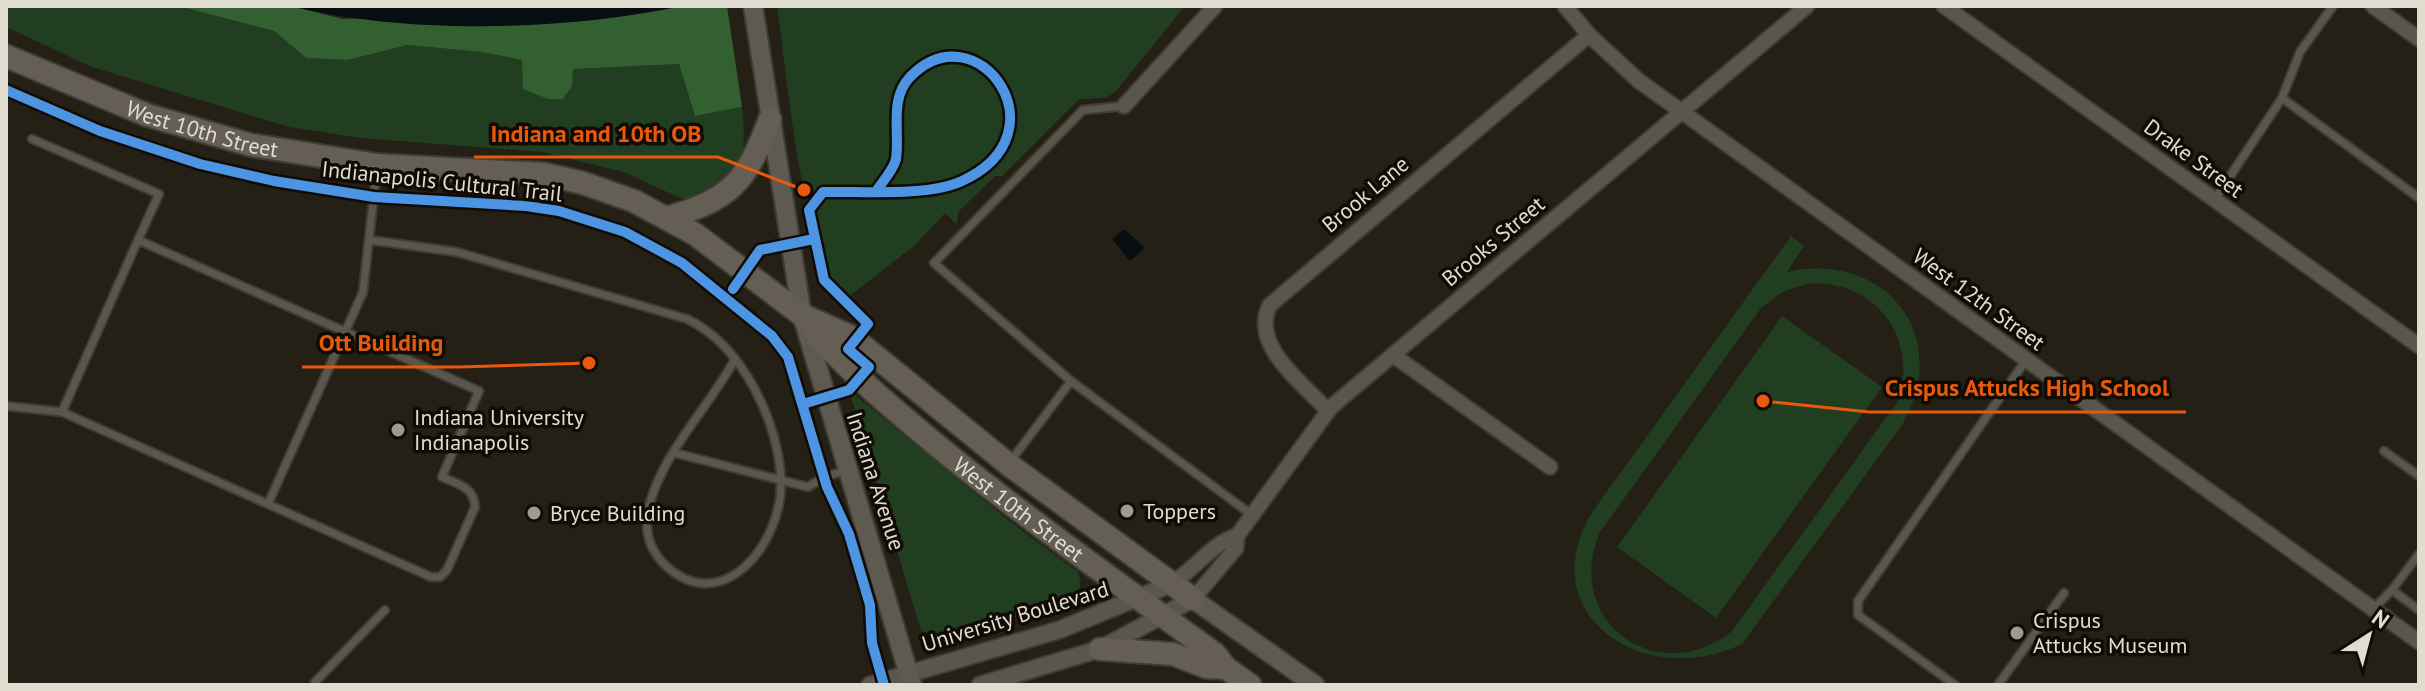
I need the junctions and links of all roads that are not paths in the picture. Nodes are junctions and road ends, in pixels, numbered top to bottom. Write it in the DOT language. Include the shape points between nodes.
graph roads {
  1 [pos="753,6"];
  2 [pos="1215,6"];
  3 [pos="1565,6"];
  4 [pos="1807,6"];
  5 [pos="1944,6"];
  6 [pos="2333,6"];
  7 [pos="2373,6"];
  8 [pos="1589,35"];
  9 [pos="2419,39"];
  10 [pos="6,56"];
  11 [pos="2282,98"];
  12 [pos="1124,106"];
  13 [pos="1681,112"];
  14 [pos="770,119"];
  15 [pos="32,139"];
  16 [pos="377,165"];
  17 [pos="2419,198"];
  18 [pos="2215,199"];
  19 [pos="666,218"];
  20 [pos="138,240"];
  21 [pos="370,240"];
  22 [pos="802,315"];
  23 [pos="344,331"];
  24 [pos="2419,346"];
  25 [pos="1393,355"];
  26 [pos="735,359"];
  27 [pos="2026,360"];
  28 [pos="1071,381"];
  29 [pos="1109,395"];
  30 [pos="1103,404"];
  31 [pos="6,406"];
  32 [pos="1328,411"];
  33 [pos="62,412"];
  34 [pos="2384,451"];
  35 [pos="675,453"];
  36 [pos="1008,464"];
  37 [pos="1550,467"];
  38 [pos="849,470"];
  39 [pos="2419,476"];
  40 [pos="781,481"];
  41 [pos="268,504"];
  42 [pos="1252,515"];
  43 [pos="1237,536"];
  44 [pos="2419,554"];
  45 [pos="1171,584"];
  46 [pos="2392,590"];
  47 [pos="2064,593"];
  48 [pos="1138,598"];
  49 [pos="1193,599"];
  50 [pos="2373,609"];
  51 [pos="385,610"];
  52 [pos="2419,610"];
  53 [pos="1164,616"];
  54 [pos="2419,642"];
  55 [pos="1100,649"];
  56 [pos="1226,668"];
  57 [pos="910,678"];
  58 [pos="315,682"];
  59 [pos="870,685"];
  60 [pos="980,685"];
  61 [pos="1250,685"];
  62 [pos="1315,685"];
  63 [pos="1955,685"];
  64 [pos="1998,685"];
  1 -- 14 [label="main road, Indiana Avenue"];
  2 -- 12 [label="street"];
  3 -- 8 [label="street, West 12th Street"];
  4 -- 13 [label="street, Brooks Street"];
  5 -- 18 [label="street, Drake Street"];
  6 -- 11 [label="lane" via="2300,52"];
  7 -- 9 [label="street"];
  8 -- 13 [label="street, West 12th Street"];
  8 -- 32 [label="street, Brook Lane" via="1270,305 1265,328 1270,345"];
  10 -- 16 [label="main road, West 10th Street" via="91,95 179,126 266,148"];
  11 -- 17 [label="lane"];
  11 -- 18 [label="lane"];
  12 -- 28 [label="lane" via="1083,110 934,263"];
  13 -- 25 [label="street, Brooks Street"];
  13 -- 27 [label="street, West 12th Street"];
  14 -- 19 [label="main road" via="756,156 735,187 707,205"];
  14 -- 22 [label="main road, Indiana Avenue"];
  15 -- 20 [label="lane" via="159,194"];
  16 -- 19 [label="main road, West 10th Street" via="556,176 611,192"];
  16 -- 21 [label="lane"];
  18 -- 24 [label="street, Drake Street"];
  19 -- 22 [label="main road, West 10th Street"];
  20 -- 23 [label="lane"];
  20 -- 33 [label="lane"];
  21 -- 23 [label="lane" via="363,292"];
  21 -- 26 [label="lane" via="457,252 687,319"];
  22 -- 36 [label="main road, West 10th Street" via="852,337"];
  22 -- 38 [label="main road, Indiana Avenue"];
  22 -- 48 [label="main road, West 10th Street" via="835,358 922,433"];
  23 -- 41 [label="lane"];
  23 -- 41 [label="lane" via="479,391 442,477 474,496 466,528 447,570 431,577"];
  25 -- 32 [label="street, Brooks Street"];
  25 -- 37 [label="street"];
  26 -- 35 [label="lane"];
  26 -- 40 [label="lane" via="767,415"];
  27 -- 50 [label="street, West 12th Street"];
  27 -- 63 [label="lane" via="1858,601 1858,615"];
  28 -- 30 [label="lane"];
  28 -- 36 [label="lane"];
  29 -- 30 [label="lane"];
  30 -- 42 [label="lane"];
  31 -- 33 [label="lane"];
  32 -- 42 [label="street, Brooks Street"];
  33 -- 41 [label="lane"];
  34 -- 39 [label="lane"];
  35 -- 40 [label="lane"];
  35 -- 40 [label="lane" via="649,509 647,535 657,557 676,576 698,583 722,582 743,571 773,524"];
  36 -- 45 [label="main road, West 10th Street"];
  38 -- 40 [label="lane" via="808,487"];
  38 -- 57 [label="main road, Indiana Avenue"];
  42 -- 43 [label="street, Brooks Street"];
  43 -- 45 [label="street, Brooks Street" via="1224,539"];
  43 -- 49 [label="street, Brooks Street" via="1236,548"];
  44 -- 46 [label="lane"];
  45 -- 48 [label="street, University Boulevard"];
  45 -- 49 [label="main road, West 10th Street"];
  46 -- 50 [label="lane"];
  46 -- 52 [label="lane"];
  47 -- 64 [label="lane"];
  48 -- 53 [label="main road, West 10th Street"];
  48 -- 57 [label="street, University Boulevard" via="1059,630"];
  49 -- 53 [label="street"];
  49 -- 62 [label="main road"];
  50 -- 54 [label="street, West 12th Street"];
  51 -- 58 [label="lane"];
  53 -- 55 [label="street"];
  53 -- 56 [label="main road, West 10th Street"];
  55 -- 56 [label="main road" via="1173,654 1206,667"];
  55 -- 60 [label="street"];
  56 -- 61 [label="main road, West 10th Street"];
  57 -- 59 [label="street, University Boulevard"];
}
